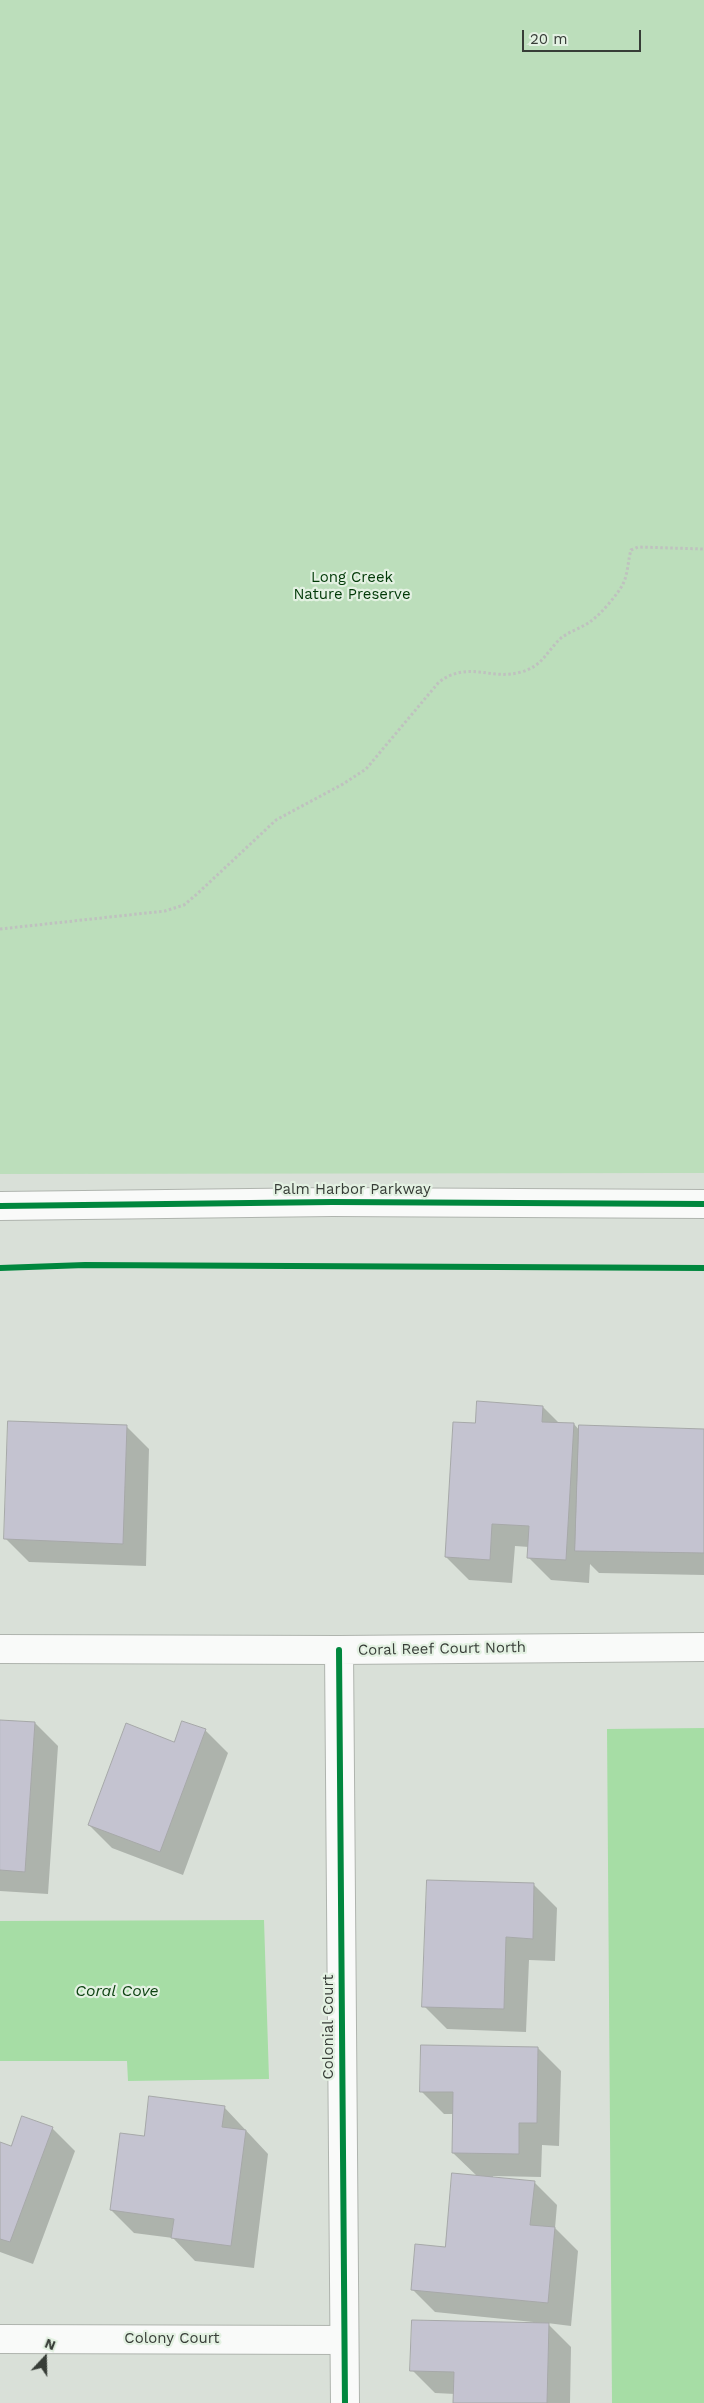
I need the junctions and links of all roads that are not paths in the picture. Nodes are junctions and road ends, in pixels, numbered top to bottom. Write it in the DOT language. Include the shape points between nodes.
graph roads {
  1 [pos="704,1204"];
  2 [pos="0,1206"];
  3 [pos="704,1647"];
  4 [pos="0,1649"];
  5 [pos="339,1650"];
  6 [pos="0,2339"];
  7 [pos="344,2340"];
  8 [pos="345,2403"];
  1 -- 2 [label="street, Palm Harbor Parkway" via="333,1202"];
  3 -- 5 [label="street, Coral Reef Court North"];
  4 -- 5 [label="street, Coral Reef Court North"];
  5 -- 7 [label="street, Colonial Court"];
  6 -- 7 [label="street, Colony Court"];
  7 -- 8 [label="street, Colonial Court"];
}
